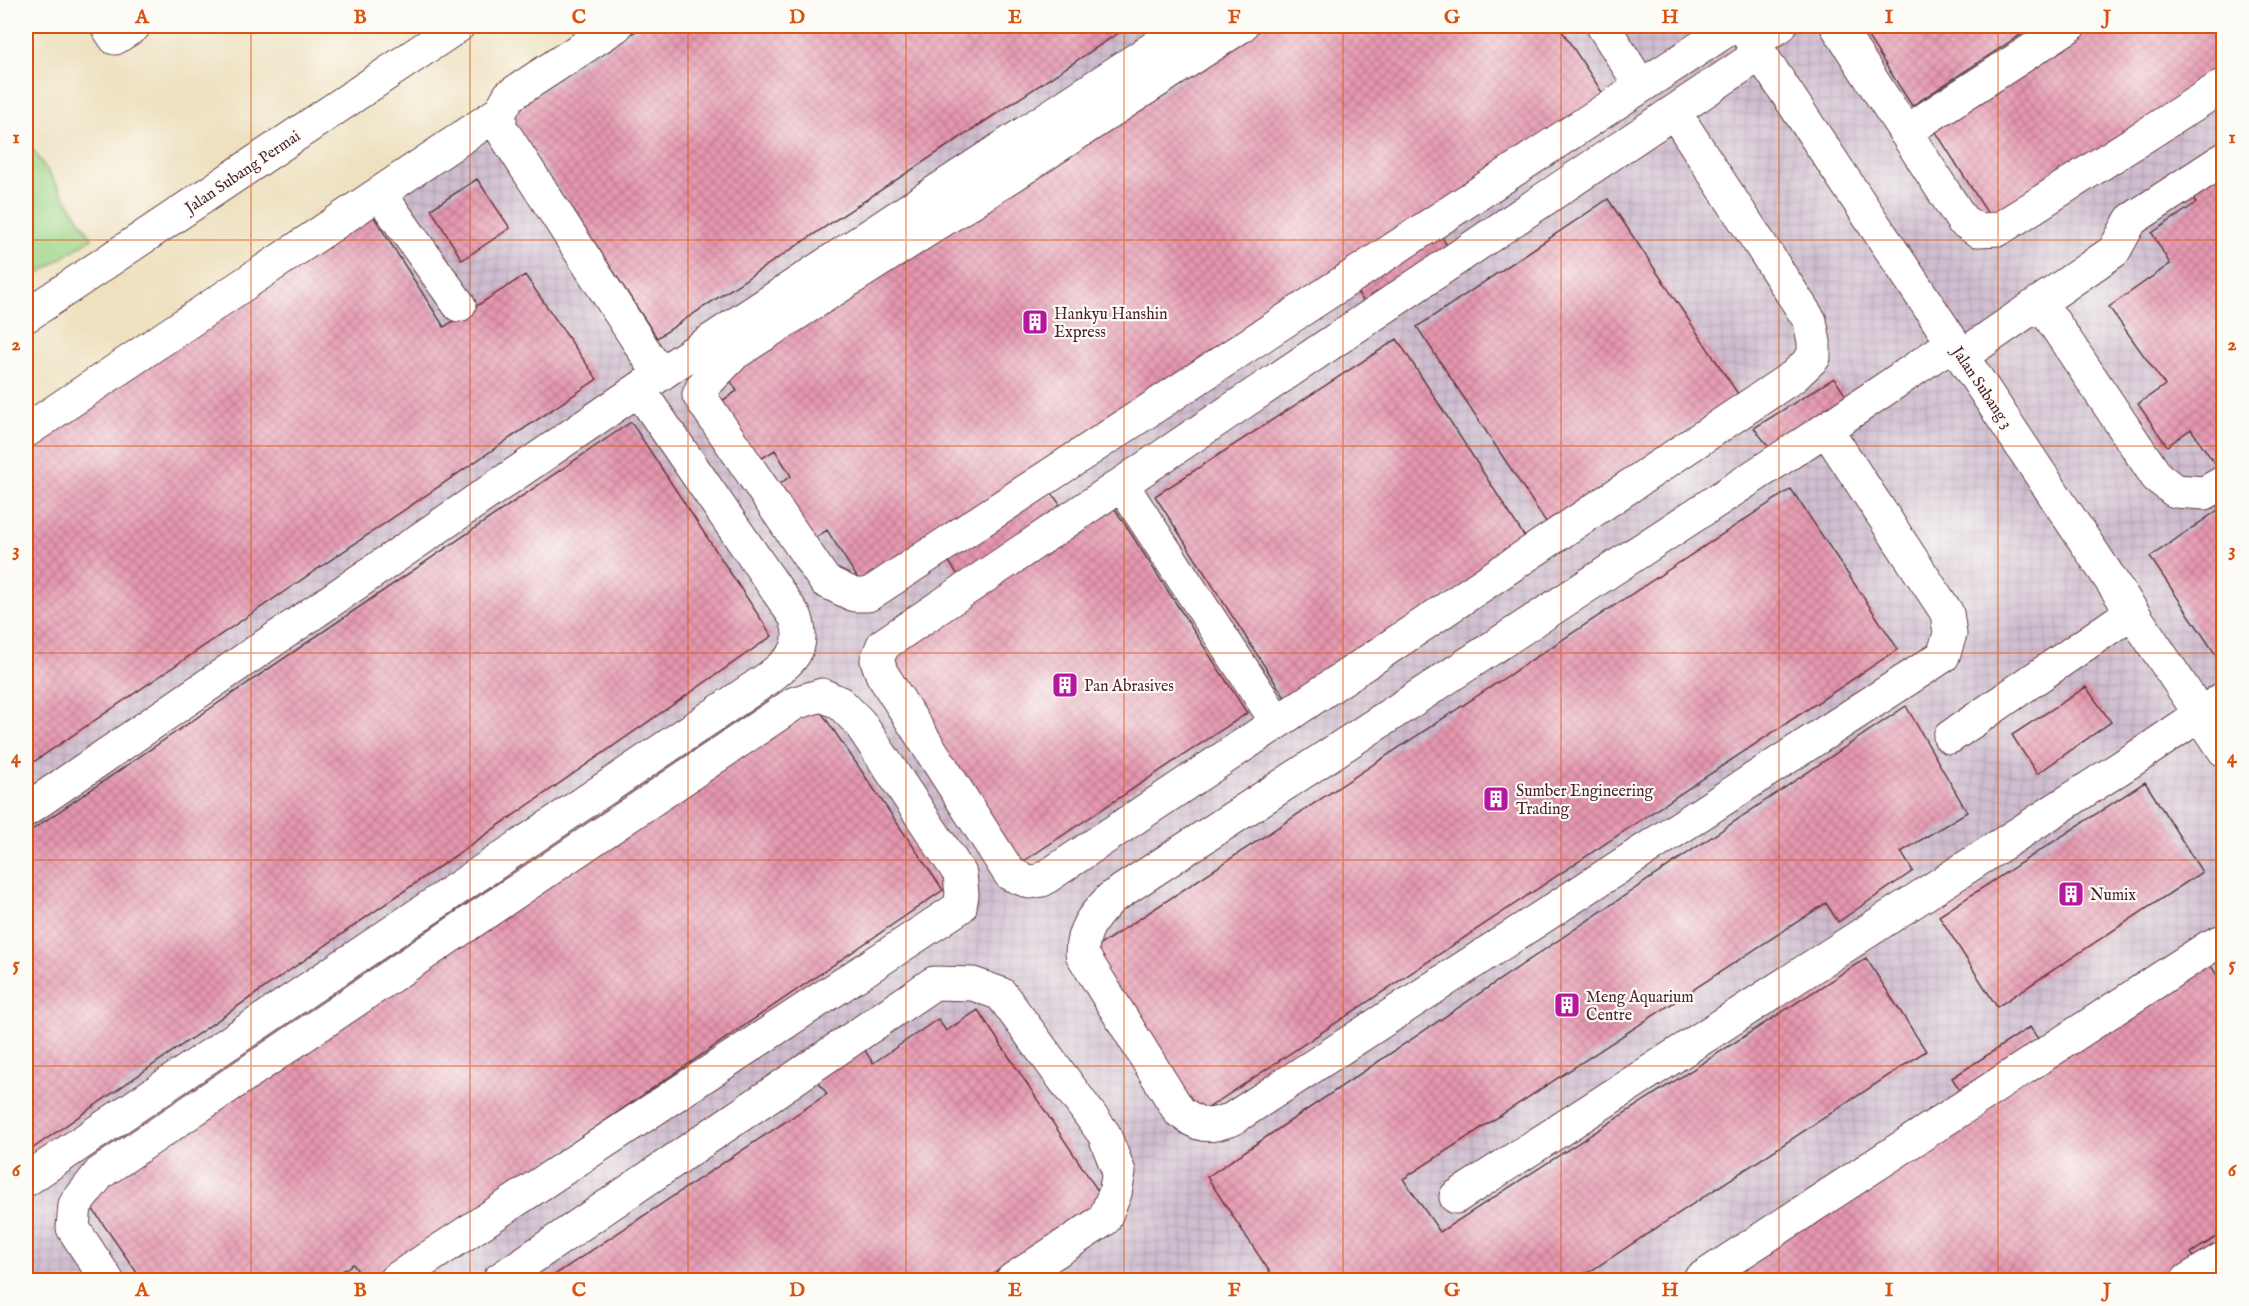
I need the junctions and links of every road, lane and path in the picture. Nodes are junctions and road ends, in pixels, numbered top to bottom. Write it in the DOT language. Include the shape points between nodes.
graph roads {
  1 [pos="458,26"];
  2 [pos="616,26"];
  3 [pos="1187,26"];
  4 [pos="1240,26"];
  5 [pos="1603,26"];
  6 [pos="1837,26"];
  7 [pos="2069,26"];
  8 [pos="1754,34"];
  9 [pos="2223,85"];
  10 [pos="1641,86"];
  11 [pos="500,112"];
  12 [pos="1675,113"];
  13 [pos="1905,132"];
  14 [pos="2223,159"];
  15 [pos="380,194"];
  16 [pos="2040,302"];
  17 [pos="459,305"];
  18 [pos="26,316"];
  19 [pos="1958,350"];
  20 [pos="650,382"];
  21 [pos="1826,429"];
  22 [pos="26,431"];
  23 [pos="2223,482"];
  24 [pos="1122,485"];
  25 [pos="2132,612"];
  26 [pos="2211,706"];
  27 [pos="1276,722"];
  28 [pos="1950,737"];
  29 [pos="2223,750"];
  30 [pos="26,810"];
  31 [pos="2223,943"];
  32 [pos="26,1180"];
  33 [pos="1456,1197"];
  34 [pos="2223,1258"];
  35 [pos="107,1281"];
  36 [pos="395,1281"];
  37 [pos="499,1281"];
  38 [pos="1011,1281"];
  39 [pos="1699,1281"];
  40 [pos="2188,1281"];
  1 -- 18 [label="street, Jalan Subang Permai"];
  2 -- 11 [label="street" via="509,96"];
  3 -- 20 [label="street"];
  4 -- 10 [label="street" via="735,353 703,386 699,395 825,581 854,595 868,595"];
  5 -- 10 [label="street"];
  6 -- 13 [label="street"];
  7 -- 13 [label="street"];
  8 -- 10 [label="street"];
  8 -- 12 [label="street"];
  8 -- 19 [label="street, Jalan Subang 3"];
  9 -- 13 [label="street" via="1999,229 1977,230 1962,220"];
  11 -- 15 [label="street"];
  11 -- 20 [label="street" via="500,127"];
  12 -- 24 [label="street"];
  12 -- 27 [label="street" via="1810,321 1814,357 1794,376"];
  14 -- 16 [label="street" via="2132,220 2114,251"];
  15 -- 17 [label="street"];
  15 -- 22 [label="street"];
  16 -- 19 [label="street"];
  16 -- 23 [label="street" via="2157,477 2175,491 2205,493"];
  19 -- 21 [label="street"];
  19 -- 25 [label="street, Jalan Subang 3"];
  20 -- 30 [label="street"];
  20 -- 32 [label="street" via="796,618 801,635 793,659"];
  21 -- 21 [label="street" via="1112,898 1092,919 1082,940 1082,954 1179,1111 1196,1123 1214,1125 1232,1119 1943,656 1950,634 1947,613"];
  24 -- 27 [label="street"];
  24 -- 27 [label="street" via="879,651 877,660 882,674 1010,874 1030,882 1042,880"];
  25 -- 26 [label="street, Jalan Subang 3"];
  25 -- 28 [label="street"];
  26 -- 29 [label="street, Jalan Subang 3"];
  26 -- 33 [label="street"];
  31 -- 39 [label="street" via="2209,947"];
  34 -- 40 [label="street"];
  35 -- 36 [label="street" via="73,1228 75,1205 100,1173 795,703 822,695 840,703 859,722 960,874 960,907"];
  37 -- 38 [label="street" via="934,983 944,983 973,984 1002,994 1104,1134 1119,1172 1104,1220"];
}
